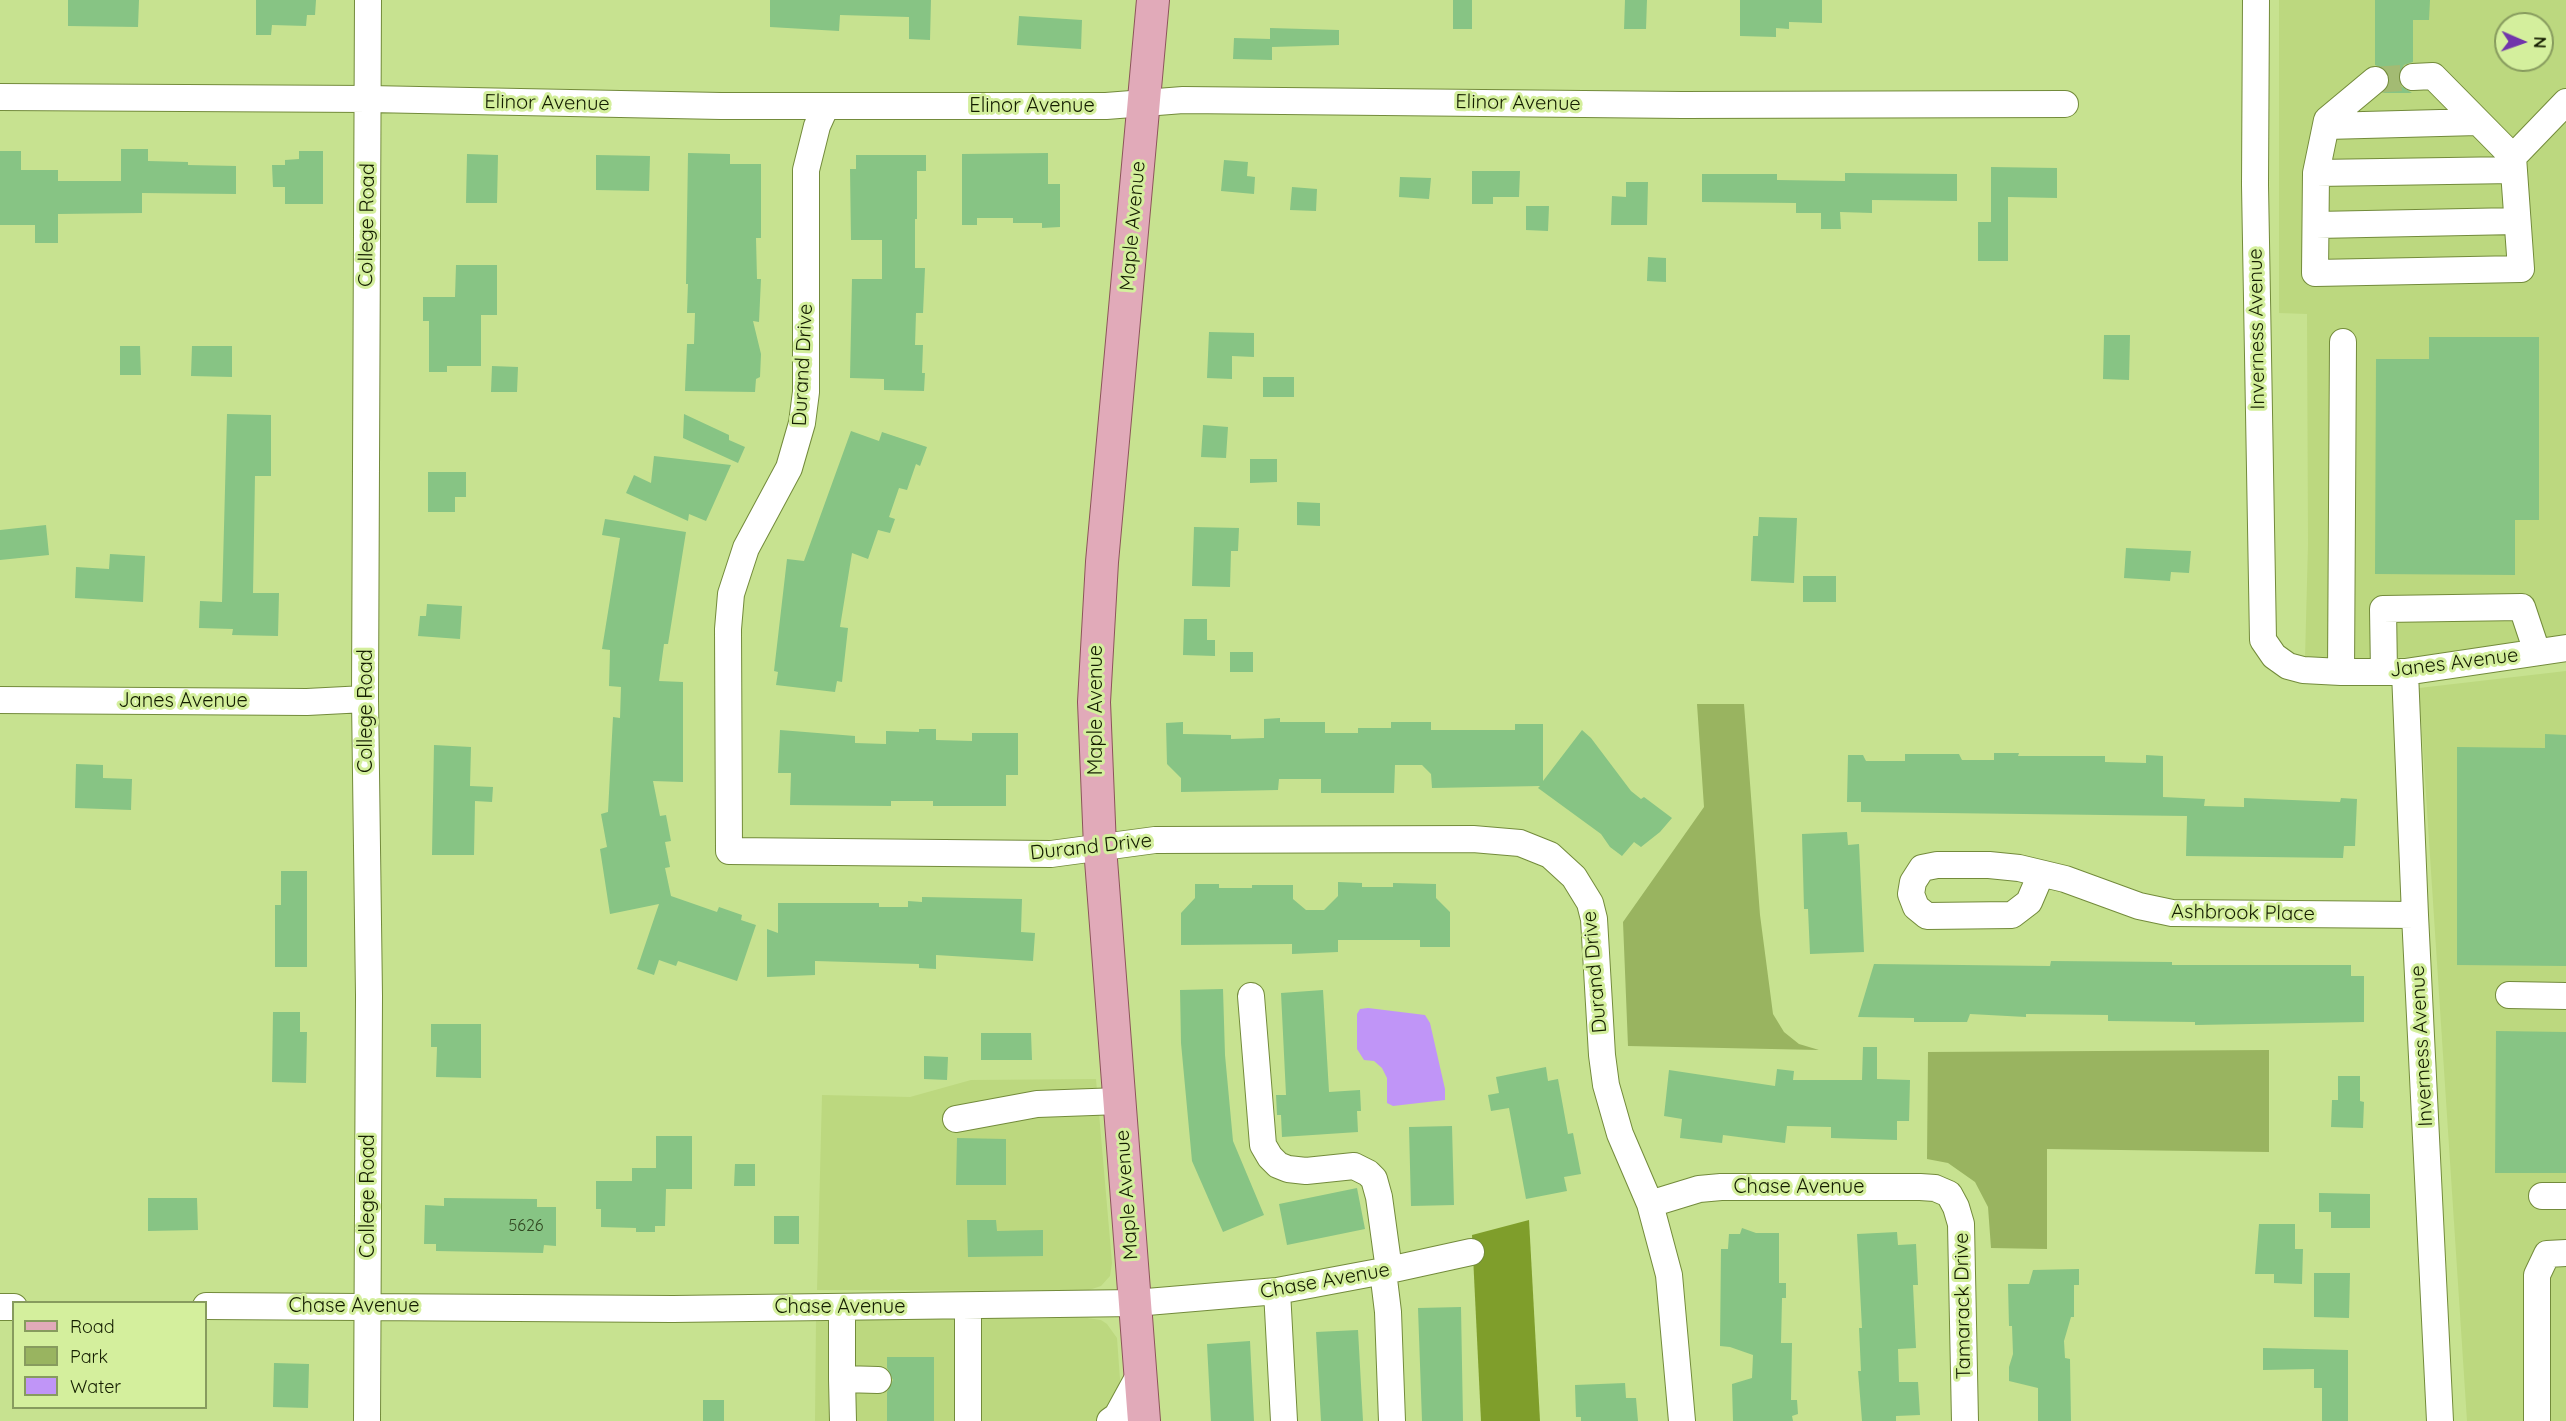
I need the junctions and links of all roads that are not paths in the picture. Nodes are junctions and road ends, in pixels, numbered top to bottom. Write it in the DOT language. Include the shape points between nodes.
graph roads {
  1 [pos="368,0"];
  2 [pos="1153,0"];
  3 [pos="2256,0"];
  4 [pos="2413,76"];
  5 [pos="2375,80"];
  6 [pos="0,97"];
  7 [pos="369,99"];
  8 [pos="2566,102"];
  9 [pos="1144,103"];
  10 [pos="2065,104"];
  11 [pos="826,105"];
  12 [pos="2478,122"];
  13 [pos="2326,126"];
  14 [pos="2513,163"];
  15 [pos="2316,173"];
  16 [pos="2517,221"];
  17 [pos="2316,225"];
  18 [pos="2343,342"];
  19 [pos="2566,648"];
  20 [pos="2537,652"];
  21 [pos="2274,656"];
  22 [pos="2341,672"];
  23 [pos="2395,672"];
  24 [pos="365,699"];
  25 [pos="0,700"];
  26 [pos="1100,847"];
  27 [pos="2041,874"];
  28 [pos="2415,915"];
  29 [pos="2509,995"];
  30 [pos="1251,996"];
  31 [pos="2566,996"];
  32 [pos="1120,1101"];
  33 [pos="956,1119"];
  34 [pos="1949,1194"];
  35 [pos="1650,1204"];
  36 [pos="1471,1252"];
  37 [pos="2566,1253"];
  38 [pos="1386,1271"];
  39 [pos="1277,1291"];
  40 [pos="1135,1303"];
  41 [pos="367,1305"];
  42 [pos="207,1306"];
  43 [pos="968,1306"];
  44 [pos="842,1307"];
  45 [pos="1140,1374"];
  46 [pos="842,1379"];
  47 [pos="878,1380"];
  48 [pos="367,1421"];
  49 [pos="843,1421"];
  50 [pos="968,1421"];
  51 [pos="1110,1421"];
  52 [pos="1144,1421"];
  53 [pos="1284,1421"];
  54 [pos="1392,1421"];
  55 [pos="1682,1421"];
  56 [pos="1965,1421"];
  57 [pos="2440,1421"];
  58 [pos="2536,1421"];
  1 -- 7 [label="street, College Road"];
  2 -- 9 [label="main road, Maple Avenue"];
  3 -- 21 [label="street, Inverness Avenue" via="2255,185 2263,640"];
  4 -- 12 [label="street" via="2433,76"];
  5 -- 13 [label="street" via="2327,120"];
  6 -- 7 [label="street, Elinor Avenue"];
  7 -- 11 [label="street, Elinor Avenue"];
  7 -- 24 [label="street, College Road"];
  8 -- 14 [label="street"];
  9 -- 10 [label="street, Elinor Avenue" via="1183,100"];
  9 -- 11 [label="street, Elinor Avenue"];
  9 -- 26 [label="main road, Maple Avenue" via="1096,644 1094,743"];
  11 -- 26 [label="street, Durand Drive" via="806,170 806,392 802,423 789,468 746,548 731,594 729,851 1051,854"];
  12 -- 13 [label="street"];
  12 -- 14 [label="street"];
  13 -- 15 [label="street"];
  14 -- 15 [label="street"];
  14 -- 16 [label="street"];
  15 -- 17 [label="street"];
  16 -- 17 [label="street"];
  16 -- 17 [label="street" via="2521,268 2315,273"];
  18 -- 22 [label="street"];
  19 -- 20 [label="street, Janes Avenue"];
  20 -- 23 [label="street, Janes Avenue"];
  20 -- 23 [label="street, Inverness Avenue" via="2522,607 2383,609"];
  21 -- 22 [label="street, Janes Avenue" via="2295,668"];
  22 -- 23 [label="street, Janes Avenue"];
  23 -- 28 [label="street, Inverness Avenue"];
  24 -- 25 [label="street, Janes Avenue"];
  24 -- 41 [label="street, College Road" via="369,996"];
  26 -- 32 [label="main road, Maple Avenue"];
  26 -- 35 [label="street, Durand Drive" via="1155,840 1473,839 1520,843 1550,855 1574,877 1590,903 1606,1085 1620,1134"];
  27 -- 28 [label="street, Ashbrook Place" via="2172,913"];
  28 -- 57 [label="street, Inverness Avenue"];
  29 -- 31 [label="street"];
  30 -- 38 [label="street" via="1260,1124 1266,1151 1278,1165 1288,1169 1354,1166 1374,1179"];
  32 -- 33 [label="street" via="1037,1104"];
  32 -- 40 [label="main road, Maple Avenue"];
  34 -- 35 [label="street, Chase Avenue" via="1920,1187 1721,1187 1699,1189"];
  34 -- 56 [label="street, Tamarack Drive" via="1961,1224"];
  35 -- 55 [label="street, Durand Drive" via="1669,1275"];
  36 -- 38 [label="street, Chase Avenue"];
  37 -- 58 [label="street" via="2547,1254 2536,1275"];
  38 -- 39 [label="street, Chase Avenue"];
  38 -- 54 [label="street"];
  39 -- 40 [label="street, Chase Avenue"];
  39 -- 53 [label="street"];
  40 -- 43 [label="street, Chase Avenue"];
  40 -- 45 [label="main road, Maple Avenue"];
  41 -- 42 [label="street, Chase Avenue"];
  41 -- 44 [label="street, Chase Avenue"];
  41 -- 48 [label="street, College Road"];
  43 -- 44 [label="street, Chase Avenue"];
  43 -- 50 [label="street"];
  44 -- 46 [label="street"];
  45 -- 51 [label="street" via="1117,1416"];
  45 -- 52 [label="main road, Maple Avenue"];
  46 -- 47 [label="street"];
  46 -- 49 [label="street"];
}
